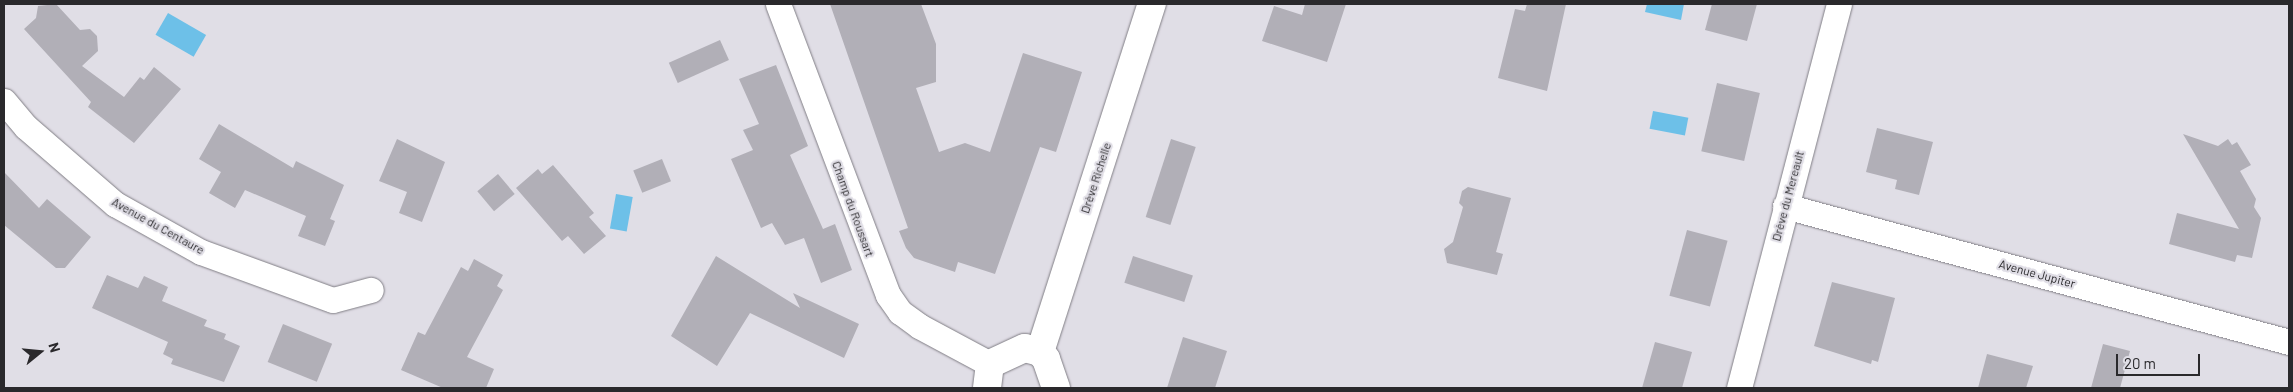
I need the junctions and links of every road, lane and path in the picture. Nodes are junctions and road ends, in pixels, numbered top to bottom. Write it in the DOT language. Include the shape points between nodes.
graph roads {
  1 [pos="778,4"];
  2 [pos="1152,4"];
  3 [pos="1839,4"];
  4 [pos="4,101"];
  5 [pos="1785,206"];
  6 [pos="371,290"];
  7 [pos="2289,342"];
  8 [pos="1040,352"];
  9 [pos="989,376"];
  10 [pos="1056,388"];
  11 [pos="1739,388"];
  1 -- 9 [label="street, Champ du Roussart" via="888,295 900,312"];
  2 -- 8 [label="street, Drève Richelle"];
  3 -- 5 [label="street, Drève du Mereault"];
  4 -- 6 [label="street, Avenue du Centaure" via="26,126 115,204 202,252 333,300"];
  5 -- 7 [label="street, Avenue Jupiter"];
  5 -- 11 [label="street, Drève du Mereault"];
  8 -- 9 [label="street" via="1025,348 1011,351"];
  8 -- 10 [label="street" via="1051,366"];
}
